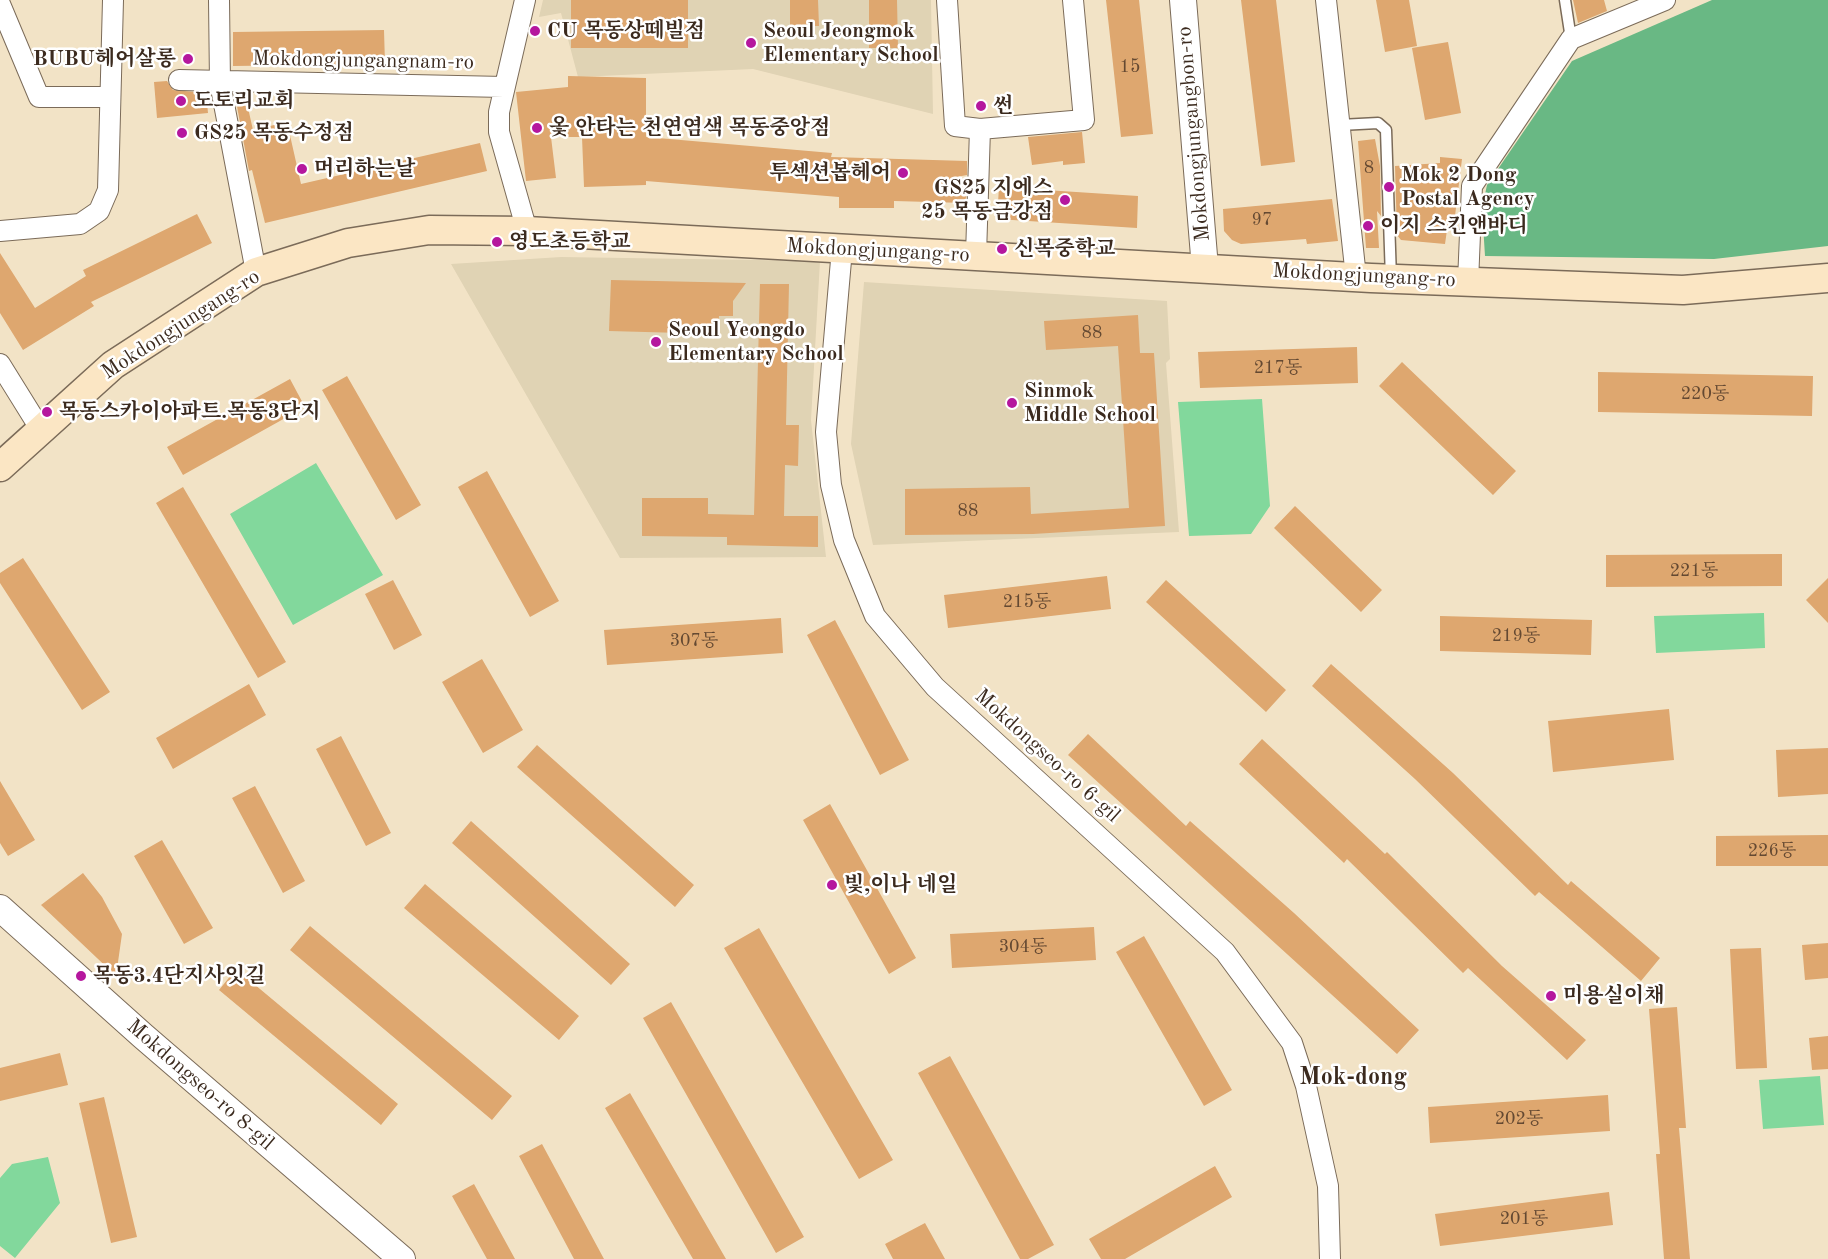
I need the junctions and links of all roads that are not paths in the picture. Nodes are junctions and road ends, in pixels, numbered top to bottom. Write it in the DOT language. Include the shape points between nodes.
graph roads {
  1 [pos="114,0"];
  2 [pos="219,0"];
  3 [pos="525,0"];
  4 [pos="947,0"];
  5 [pos="1072,0"];
  6 [pos="1184,0"];
  7 [pos="1326,0"];
  8 [pos="1564,0"];
  9 [pos="1662,0"];
  10 [pos="0,4"];
  11 [pos="1572,39"];
  12 [pos="178,81"];
  13 [pos="220,83"];
  14 [pos="504,87"];
  15 [pos="111,97"];
  16 [pos="1340,125"];
  17 [pos="980,129"];
  18 [pos="0,231"];
  19 [pos="527,231"];
  20 [pos="842,249"];
  21 [pos="976,255"];
  22 [pos="1205,268"];
  23 [pos="256,272"];
  24 [pos="1356,277"];
  25 [pos="1828,278"];
  26 [pos="1390,279"];
  27 [pos="1468,282"];
  28 [pos="0,364"];
  29 [pos="41,430"];
  30 [pos="0,467"];
  31 [pos="0,908"];
  32 [pos="402,1259"];
  33 [pos="1330,1259"];
  1 -- 15 [label="street"];
  2 -- 13 [label="street"];
  3 -- 14 [label="street"];
  4 -- 17 [label="street" via="955,126"];
  5 -- 17 [label="street" via="1084,120"];
  6 -- 22 [label="street, Mokdongjungangbon-ro"];
  7 -- 16 [label="street"];
  8 -- 11 [label="lane"];
  9 -- 11 [label="street"];
  10 -- 15 [label="street" via="39,97"];
  11 -- 27 [label="street" via="1472,186"];
  12 -- 13 [label="street, Mokdongjungangnam-ro"];
  13 -- 14 [label="street, Mokdongjungangnam-ro"];
  13 -- 23 [label="street"];
  14 -- 19 [label="street" via="498,112 499,132"];
  15 -- 18 [label="street" via="108,190 99,211 80,224"];
  16 -- 24 [label="street"];
  16 -- 26 [label="lane" via="1378,123 1386,130"];
  17 -- 21 [label="street"];
  19 -- 20 [label="main road, Mokdongjungang-ro"];
  19 -- 23 [label="main road, Mokdongjungang-ro" via="429,230 348,243"];
  20 -- 21 [label="main road, Mokdongjungang-ro"];
  20 -- 33 [label="street, Mokdongseo-ro 6-gil" via="826,432 831,485 844,540 875,616 934,687 1225,951 1292,1043 1306,1086 1328,1186"];
  21 -- 22 [label="main road, Mokdongjungang-ro"];
  22 -- 24 [label="main road, Mokdongjungang-ro"];
  23 -- 29 [label="main road, Mokdongjungang-ro" via="113,365"];
  24 -- 26 [label="main road, Mokdongjungang-ro"];
  25 -- 27 [label="main road, Mokdongjungang-ro" via="1683,290"];
  26 -- 27 [label="main road, Mokdongjungang-ro"];
  28 -- 29 [label="street"];
  29 -- 30 [label="main road, Mokdongjungang-ro"];
  31 -- 32 [label="street, Mokdongseo-ro 8-gil"];
}
